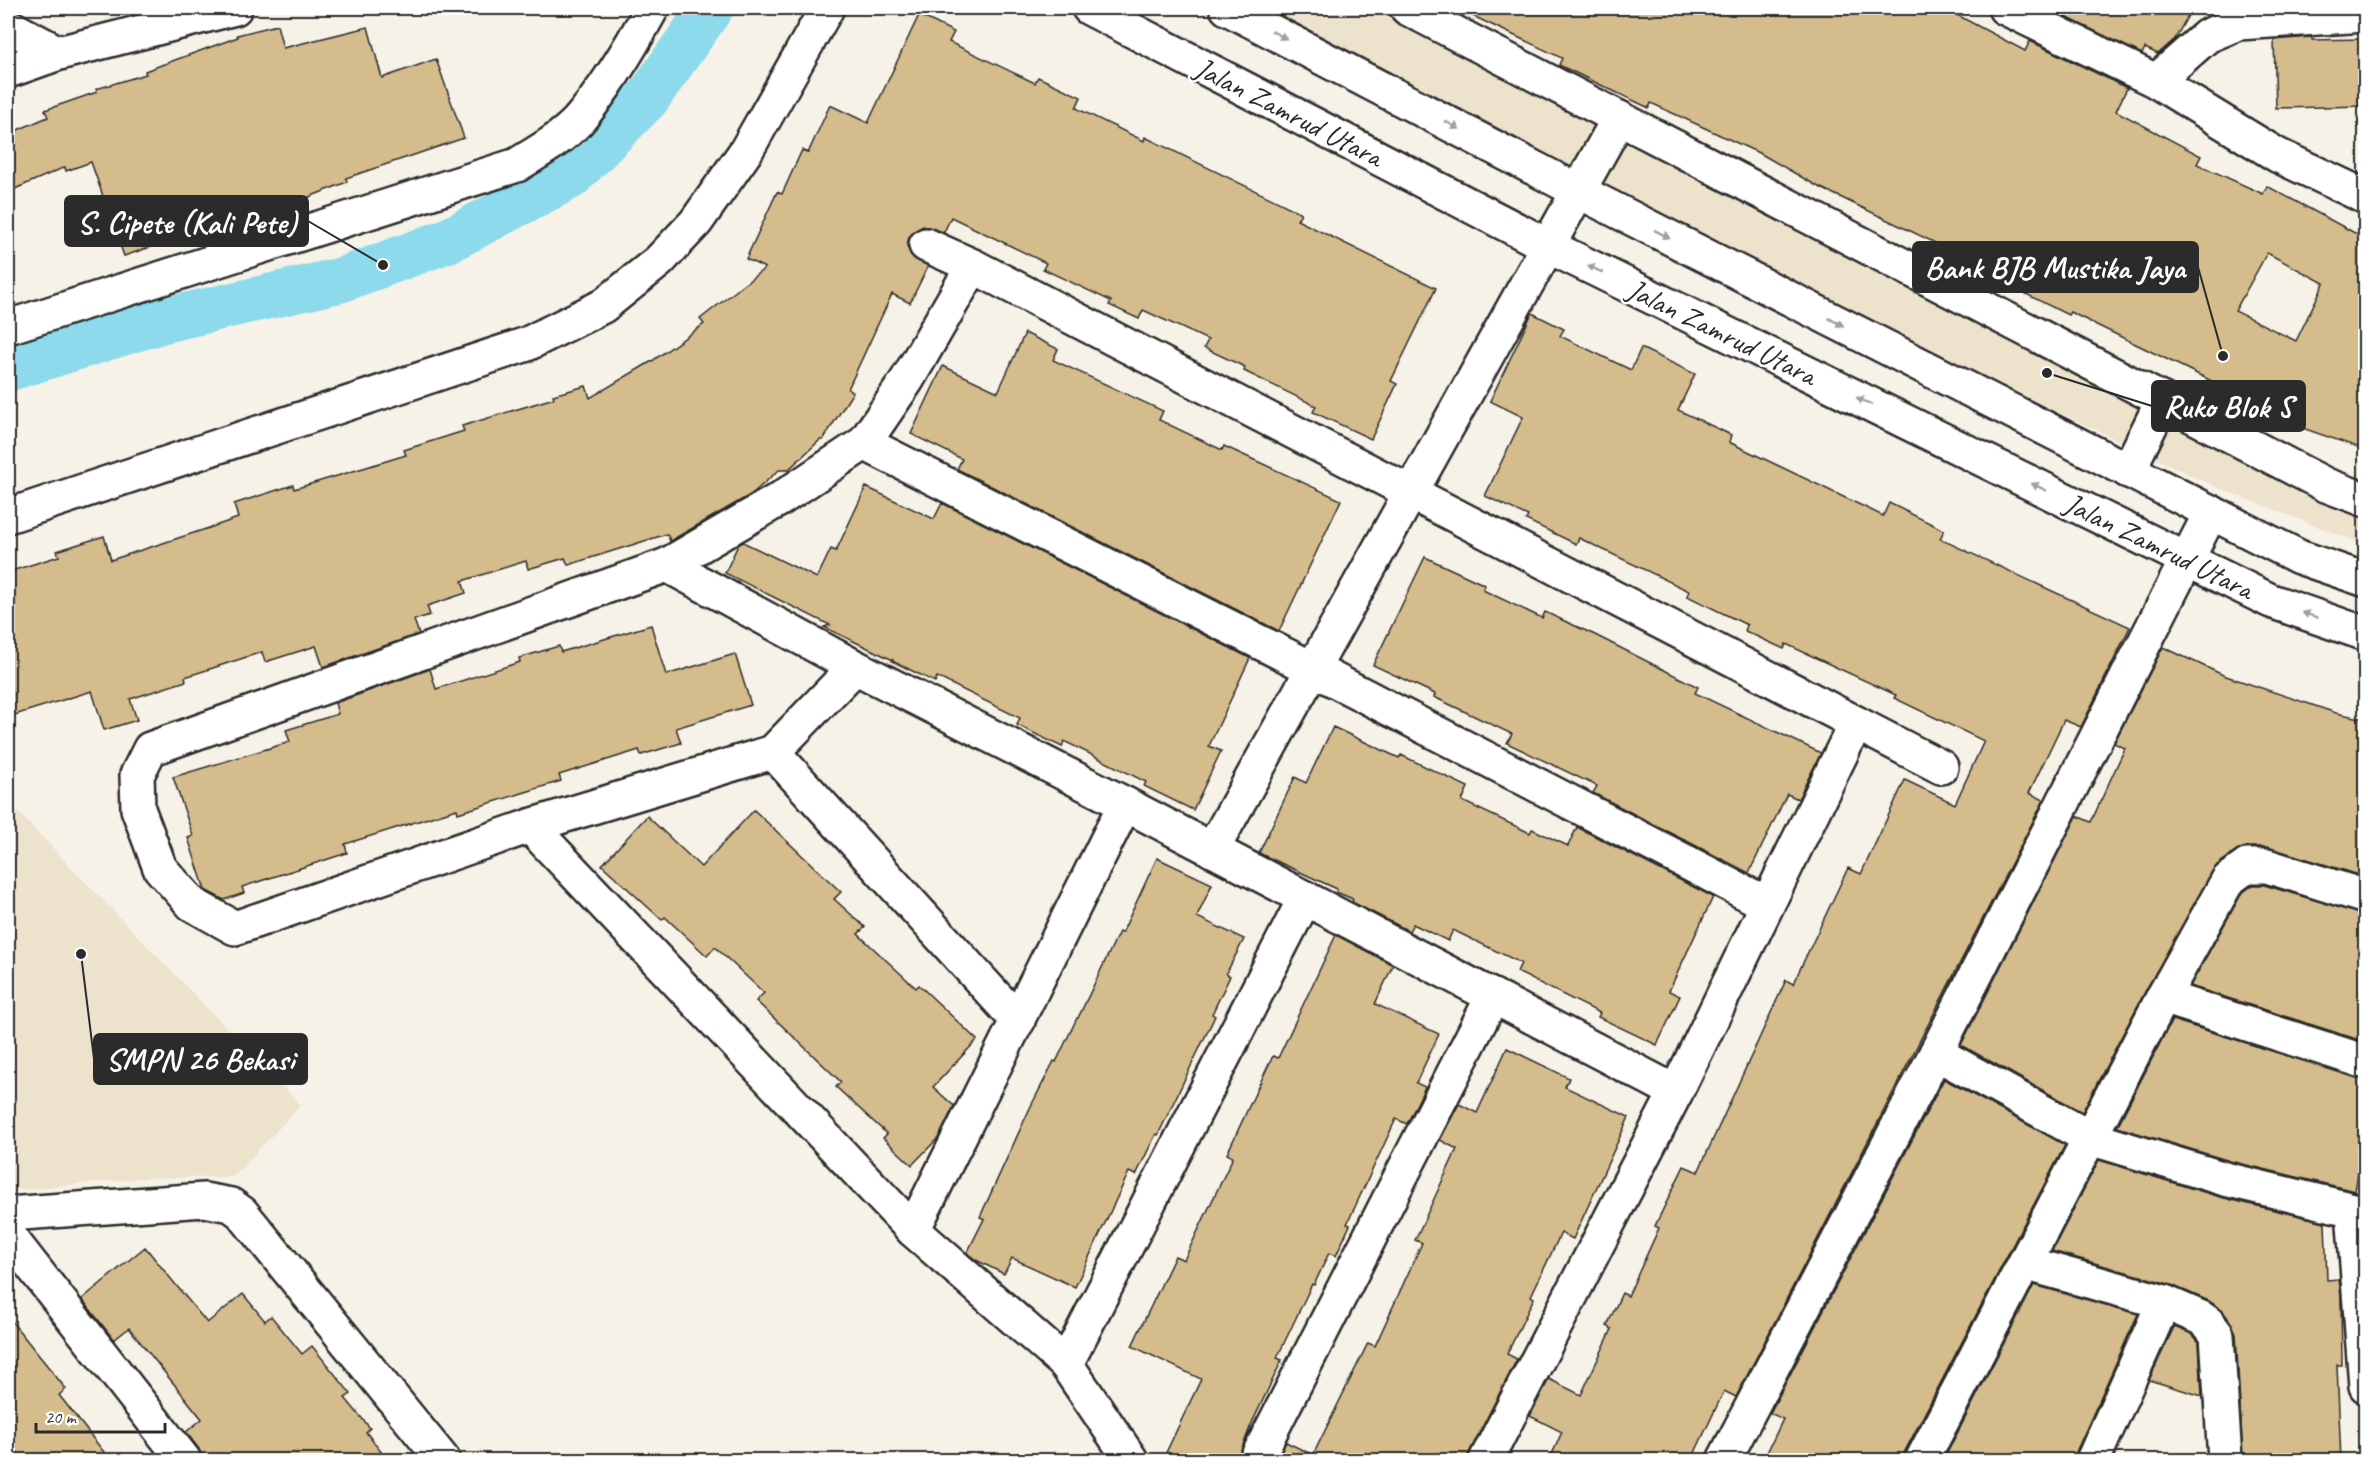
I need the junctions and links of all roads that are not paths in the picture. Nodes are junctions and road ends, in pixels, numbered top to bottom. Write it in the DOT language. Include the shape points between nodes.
graph roads {
  1 [pos="235,8"];
  2 [pos="652,8"];
  3 [pos="826,8"];
  4 [pos="1089,8"];
  5 [pos="1227,8"];
  6 [pos="1407,8"];
  7 [pos="2005,8"];
  8 [pos="2366,15"];
  9 [pos="8,26"];
  10 [pos="59,53"];
  11 [pos="8,71"];
  12 [pos="2156,81"];
  13 [pos="1619,118"];
  14 [pos="1578,191"];
  15 [pos="2366,197"];
  16 [pos="926,245"];
  17 [pos="1548,246"];
  18 [pos="973,266"];
  19 [pos="8,327"];
  20 [pos="2163,400"];
  21 [pos="864,443"];
  22 [pos="2128,471"];
  23 [pos="1411,493"];
  24 [pos="2366,500"];
  25 [pos="2211,512"];
  26 [pos="8,516"];
  27 [pos="2186,559"];
  28 [pos="667,565"];
  29 [pos="2366,580"];
  30 [pos="2366,634"];
  31 [pos="855,667"];
  32 [pos="1313,669"];
  33 [pos="1856,723"];
  34 [pos="773,752"];
  35 [pos="1941,767"];
  36 [pos="1125,804"];
  37 [pos="530,826"];
  38 [pos="1212,850"];
  39 [pos="2366,897"];
  40 [pos="1305,898"];
  41 [pos="1767,904"];
  42 [pos="1492,996"];
  43 [pos="2163,997"];
  44 [pos="1018,1021"];
  45 [pos="1936,1053"];
  46 [pos="2366,1062"];
  47 [pos="1676,1092"];
  48 [pos="2090,1138"];
  49 [pos="2359,1213"];
  50 [pos="8,1214"];
  51 [pos="913,1230"];
  52 [pos="8,1235"];
  53 [pos="2025,1263"];
  54 [pos="2164,1302"];
  55 [pos="1066,1364"];
  56 [pos="2366,1386"];
  57 [pos="184,1461"];
  58 [pos="443,1461"];
  59 [pos="1131,1461"];
  60 [pos="1256,1461"];
  61 [pos="1486,1461"];
  62 [pos="1724,1461"];
  63 [pos="1922,1461"];
  64 [pos="2093,1461"];
  65 [pos="2225,1461"];
  1 -- 10 [label="street"];
  2 -- 19 [label="street" via="577,122 517,165"];
  3 -- 26 [label="street" via="747,151 696,222 659,261 603,306 526,344"];
  4 -- 17 [label="street, Jalan Zamrud Utara"];
  5 -- 14 [label="street, Jalan Zamrud Utara, one-way"];
  6 -- 13 [label="street"];
  7 -- 12 [label="street"];
  8 -- 12 [label="street" via="2238,23 2206,36"];
  9 -- 10 [label="street"];
  10 -- 11 [label="street"];
  12 -- 15 [label="street" via="2277,155"];
  13 -- 14 [label="street"];
  13 -- 20 [label="street"];
  14 -- 17 [label="street"];
  14 -- 22 [label="street, Jalan Zamrud Utara, one-way"];
  16 -- 18 [label="street"];
  17 -- 23 [label="street"];
  27 -- 17 [label="street, Jalan Zamrud Utara, one-way"];
  18 -- 21 [label="street" via="908,380"];
  18 -- 23 [label="street"];
  20 -- 22 [label="street"];
  20 -- 24 [label="street" via="2326,485"];
  21 -- 28 [label="street" via="780,499"];
  21 -- 32 [label="street"];
  22 -- 25 [label="street, Jalan Zamrud Utara"];
  23 -- 32 [label="street"];
  23 -- 33 [label="street"];
  25 -- 27 [label="street"];
  25 -- 29 [label="street, Jalan Zamrud Utara" via="2299,557"];
  30 -- 27 [label="street, Jalan Zamrud Utara, one-way" via="2271,601"];
  27 -- 45 [label="street"];
  28 -- 31 [label="street"];
  28 -- 37 [label="street" via="150,750 137,775 138,809 160,868 192,904 235,928"];
  31 -- 34 [label="street"];
  31 -- 36 [label="street"];
  32 -- 38 [label="street"];
  32 -- 41 [label="street"];
  33 -- 35 [label="street"];
  33 -- 41 [label="street"];
  34 -- 37 [label="street"];
  34 -- 44 [label="street"];
  36 -- 38 [label="street"];
  36 -- 44 [label="street"];
  37 -- 51 [label="street"];
  38 -- 40 [label="street"];
  39 -- 43 [label="street" via="2267,866 2247,866 2228,880"];
  40 -- 42 [label="street"];
  40 -- 55 [label="street"];
  41 -- 47 [label="street"];
  42 -- 47 [label="street"];
  42 -- 60 [label="street"];
  43 -- 46 [label="street"];
  43 -- 48 [label="street"];
  44 -- 51 [label="street"];
  45 -- 48 [label="street"];
  45 -- 62 [label="street"];
  47 -- 61 [label="street"];
  48 -- 49 [label="street" via="2225,1179"];
  48 -- 53 [label="street"];
  49 -- 56 [label="street"];
  50 -- 58 [label="street" via="204,1200 231,1205 242,1213"];
  51 -- 55 [label="street"];
  52 -- 57 [label="street"];
  53 -- 54 [label="street"];
  53 -- 63 [label="street"];
  54 -- 64 [label="street"];
  54 -- 65 [label="street" via="2201,1318 2217,1335"];
  55 -- 59 [label="street"];
}
